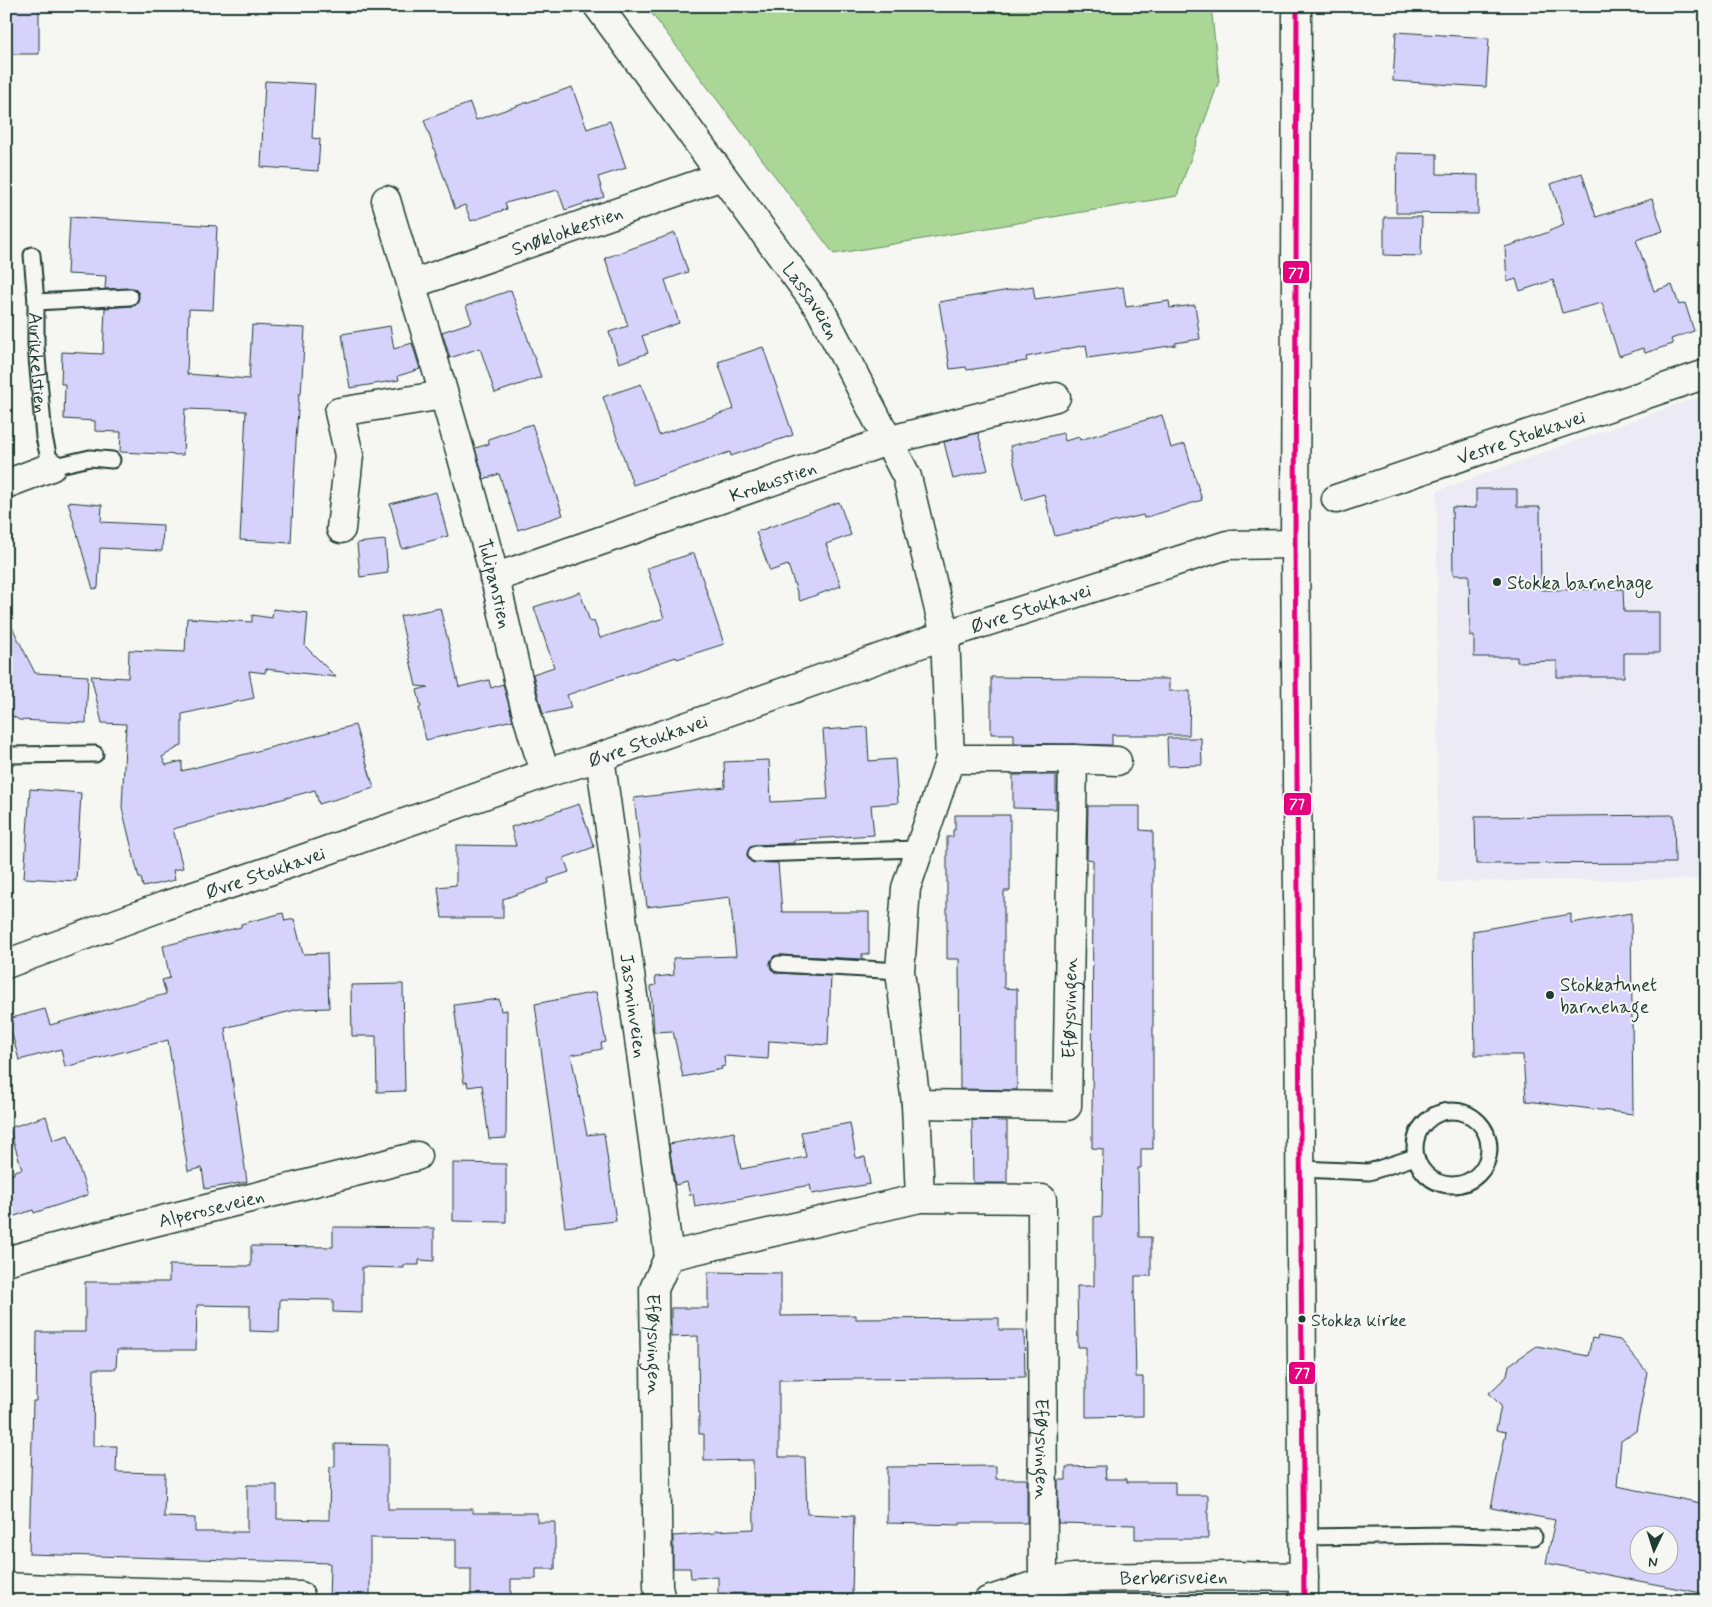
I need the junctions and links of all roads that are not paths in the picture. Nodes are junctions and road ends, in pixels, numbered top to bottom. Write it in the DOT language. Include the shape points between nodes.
graph roads {
  1 [pos="598,6"];
  2 [pos="1297,6"];
  3 [pos="722,176"];
  4 [pos="386,200"];
  5 [pos="32,255"];
  6 [pos="412,284"];
  7 [pos="130,297"];
  8 [pos="36,302"];
  9 [pos="1706,374"];
  10 [pos="443,395"];
  11 [pos="1056,397"];
  12 [pos="887,441"];
  13 [pos="112,460"];
  14 [pos="51,467"];
  15 [pos="6,484"];
  16 [pos="1336,499"];
  17 [pos="341,529"];
  18 [pos="1295,544"];
  19 [pos="494,578"];
  20 [pos="945,635"];
  21 [pos="95,754"];
  22 [pos="6,755"];
  23 [pos="600,757"];
  24 [pos="950,759"];
  25 [pos="1073,759"];
  26 [pos="1117,761"];
  27 [pos="546,773"];
  28 [pos="918,849"];
  29 [pos="756,854"];
  30 [pos="6,964"];
  31 [pos="779,964"];
  32 [pos="900,971"];
  33 [pos="916,1104"];
  34 [pos="417,1156"];
  35 [pos="1415,1157"];
  36 [pos="1301,1169"];
  37 [pos="920,1198"];
  38 [pos="669,1256"];
  39 [pos="6,1261"];
  40 [pos="1304,1537"];
  41 [pos="1534,1537"];
  42 [pos="6,1587"];
  43 [pos="1304,1589"];
  44 [pos="1043,1591"];
  45 [pos="300,1596"];
  46 [pos="661,1601"];
  47 [pos="988,1601"];
  1 -- 3 [label="street, Lassaveien"];
  2 -- 18 [label="street"];
  3 -- 6 [label="street, Snøklokkestien"];
  3 -- 12 [label="street, Lassaveien" via="820,309"];
  4 -- 6 [label="street, Tulipanstien"];
  5 -- 8 [label="lane, Aurikkelstien"];
  6 -- 10 [label="street, Tulipanstien"];
  7 -- 8 [label="lane"];
  8 -- 14 [label="lane, Aurikkelstien" via="36,346 44,437"];
  9 -- 16 [label="street, Vestre Stokkavei"];
  10 -- 17 [label="street" via="339,412 349,455"];
  10 -- 19 [label="street, Tulipanstien"];
  11 -- 12 [label="street, Krokusstien"];
  12 -- 19 [label="street, Krokusstien"];
  12 -- 20 [label="street, Lassaveien" via="907,478"];
  13 -- 14 [label="lane" via="90,458"];
  14 -- 15 [label="street"];
  18 -- 20 [label="street, Øvre Stokkavei" via="1227,545"];
  18 -- 36 [label="street"];
  19 -- 27 [label="street, Tulipanstien" via="536,746"];
  20 -- 23 [label="street, Øvre Stokkavei"];
  20 -- 24 [label="street"];
  21 -- 22 [label="lane"];
  23 -- 27 [label="street, Øvre Stokkavei"];
  23 -- 38 [label="street, Jasminveien"];
  24 -- 25 [label="street"];
  24 -- 28 [label="street"];
  25 -- 26 [label="street"];
  25 -- 33 [label="street, Eføysvingen" via="1066,1106"];
  27 -- 30 [label="street, Øvre Stokkavei"];
  28 -- 29 [label="lane"];
  28 -- 32 [label="street" via="906,888"];
  31 -- 32 [label="lane"];
  32 -- 33 [label="street"];
  33 -- 37 [label="street"];
  34 -- 39 [label="street, Alperoseveien"];
  35 -- 35 [label="lane" via="1424,1173 1439,1183 1458,1185 1476,1178 1487,1162 1490,1144 1483,1126 1469,1114 1450,1110 1432,1115 1420,1126 1414,1141"];
  35 -- 36 [label="lane" via="1369,1172"];
  36 -- 40 [label="street"];
  37 -- 38 [label="street, Eføysvingen"];
  37 -- 44 [label="street, Eføysvingen" via="1042,1199"];
  38 -- 46 [label="street, Eføysvingen" via="654,1289 658,1587"];
  40 -- 41 [label="lane"];
  40 -- 43 [label="street"];
  42 -- 45 [label="street"];
  43 -- 44 [label="street, Berberisveien" via="1231,1576 1074,1578"];
  44 -- 47 [label="street, Berberisveien"];
}
